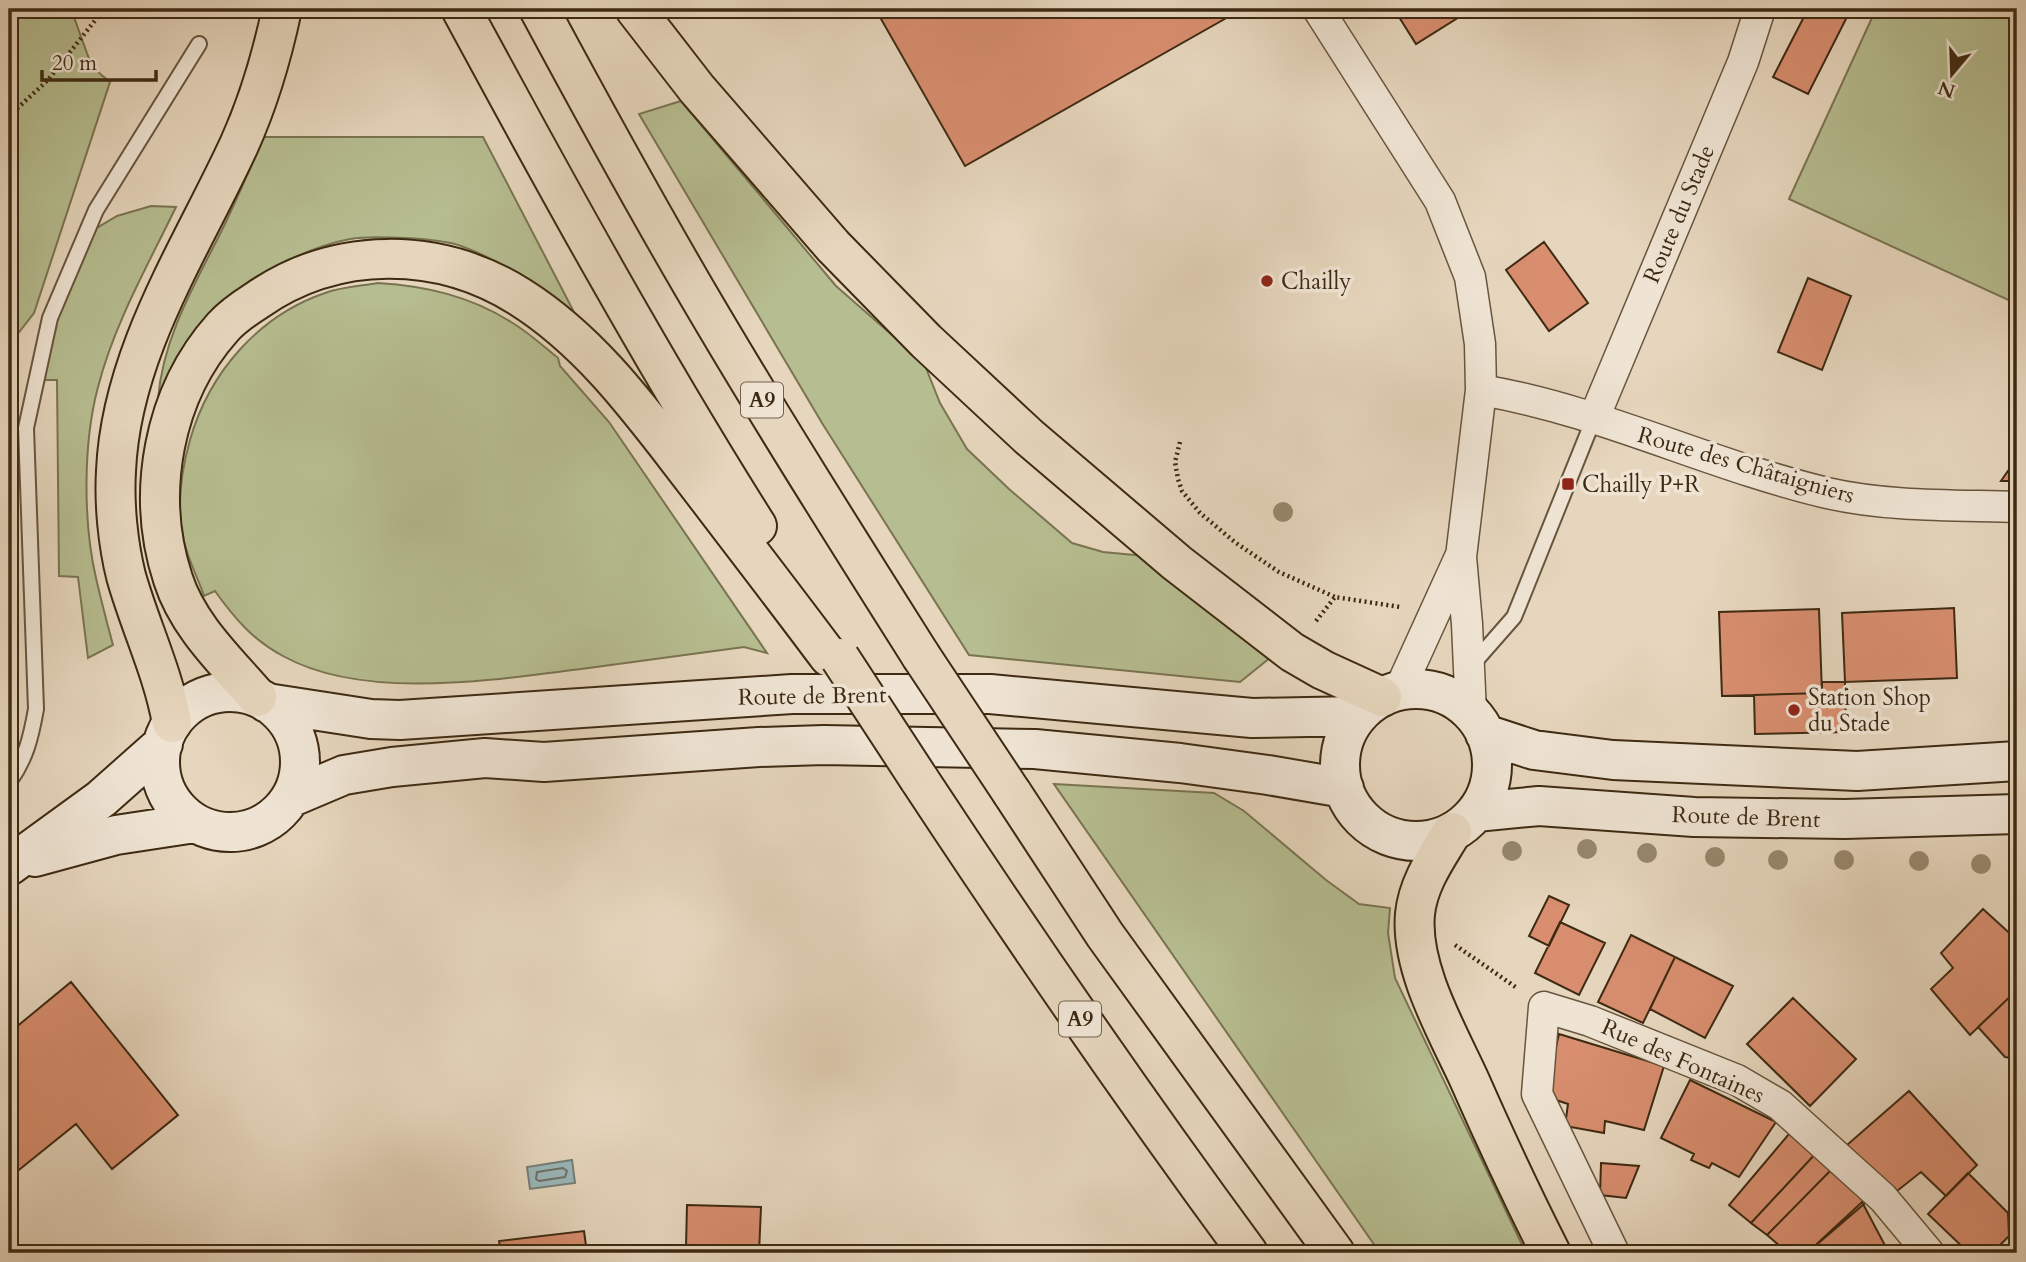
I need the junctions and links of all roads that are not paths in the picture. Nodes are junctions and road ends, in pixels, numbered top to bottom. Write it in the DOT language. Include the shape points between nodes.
graph roads {
  1 [pos="282,9"];
  2 [pos="461,9"];
  3 [pos="539,9"];
  4 [pos="635,9"];
  5 [pos="1318,9"];
  6 [pos="1760,9"];
  7 [pos="199,44"];
  8 [pos="1481,390"];
  9 [pos="1594,418"];
  10 [pos="2017,506"];
  11 [pos="1461,557"];
  12 [pos="1470,667"];
  13 [pos="843,668"];
  14 [pos="262,700"];
  15 [pos="1380,701"];
  16 [pos="1478,723"];
  17 [pos="167,733"];
  18 [pos="2017,761"];
  19 [pos="9,782"];
  20 [pos="1344,788"];
  21 [pos="292,797"];
  22 [pos="2017,814"];
  23 [pos="1464,822"];
  24 [pos="195,823"];
  25 [pos="11,865"];
  26 [pos="1248,1253"];
  27 [pos="1335,1253"];
  28 [pos="1551,1253"];
  29 [pos="1614,1253"];
  30 [pos="1929,1253"];
  1 -- 17 [label="highway" via="268,71 240,143 143,346 129,390 116,470 126,575 167,695"];
  2 -- 13 [label="highway, A9" via="550,172"];
  3 -- 27 [label="highway, A9, bridge" via="694,288 921,656 1105,934"];
  4 -- 15 [label="highway" via="697,89 833,246 1029,437 1177,563 1292,652"];
  5 -- 8 [label="street" via="1440,201 1470,277"];
  6 -- 9 [label="street, Route du Stade" via="1737,75"];
  7 -- 19 [label="lane" via="96,211 50,318 26,428 36,709 30,742"];
  8 -- 9 [label="street, Route des Châtaigniers"];
  8 -- 11 [label="street"];
  9 -- 10 [label="street, Route des Châtaigniers" via="1827,493 1914,504"];
  9 -- 12 [label="lane" via="1514,617"];
  11 -- 12 [label="street"];
  11 -- 15 [label="street" via="1433,614"];
  12 -- 16 [label="street"];
  13 -- 14 [label="highway" via="651,424 579,343 520,297 478,276 415,259 366,259 293,279 225,325 191,371 168,432 160,506 173,579 204,636"];
  13 -- 26 [label="highway, A9, bridge" via="1052,980"];
  14 -- 15 [label="main road, Route de Brent" via="400,720 792,694 990,694 1252,718"];
  14 -- 17 [label="main road" via="218,693 192,704"];
  14 -- 21 [label="main road" via="287,721 298,745 300,771"];
  15 -- 16 [label="main road" via="1419,689 1438,692 1456,700"];
  15 -- 20 [label="main road" via="1347,732 1341,750"];
  16 -- 18 [label="main road" via="1534,750 1627,761 1857,771"];
  16 -- 23 [label="main road" via="1492,754 1491,774 1486,794"];
  17 -- 24 [label="main road" via="160,759 165,789"];
  17 -- 25 [label="main road" via="101,799"];
  20 -- 21 [label="main road" via="1180,763 1035,749 824,745 544,762 485,758 393,766 344,775"];
  20 -- 23 [label="main road" via="1364,820 1397,838 1434,838"];
  21 -- 24 [label="main road" via="273,818 249,830 221,832"];
  22 -- 23 [label="main road, Route de Brent" via="1804,819 1539,806"];
  23 -- 28 [label="highway" via="1432,865 1420,892 1414,931 1418,951 1432,995"];
  24 -- 25 [label="main road" via="116,835"];
  29 -- 30 [label="street, Rue des Fontaines" via="1537,1094 1544,1007 1737,1080 1780,1105 1883,1198"];
}
